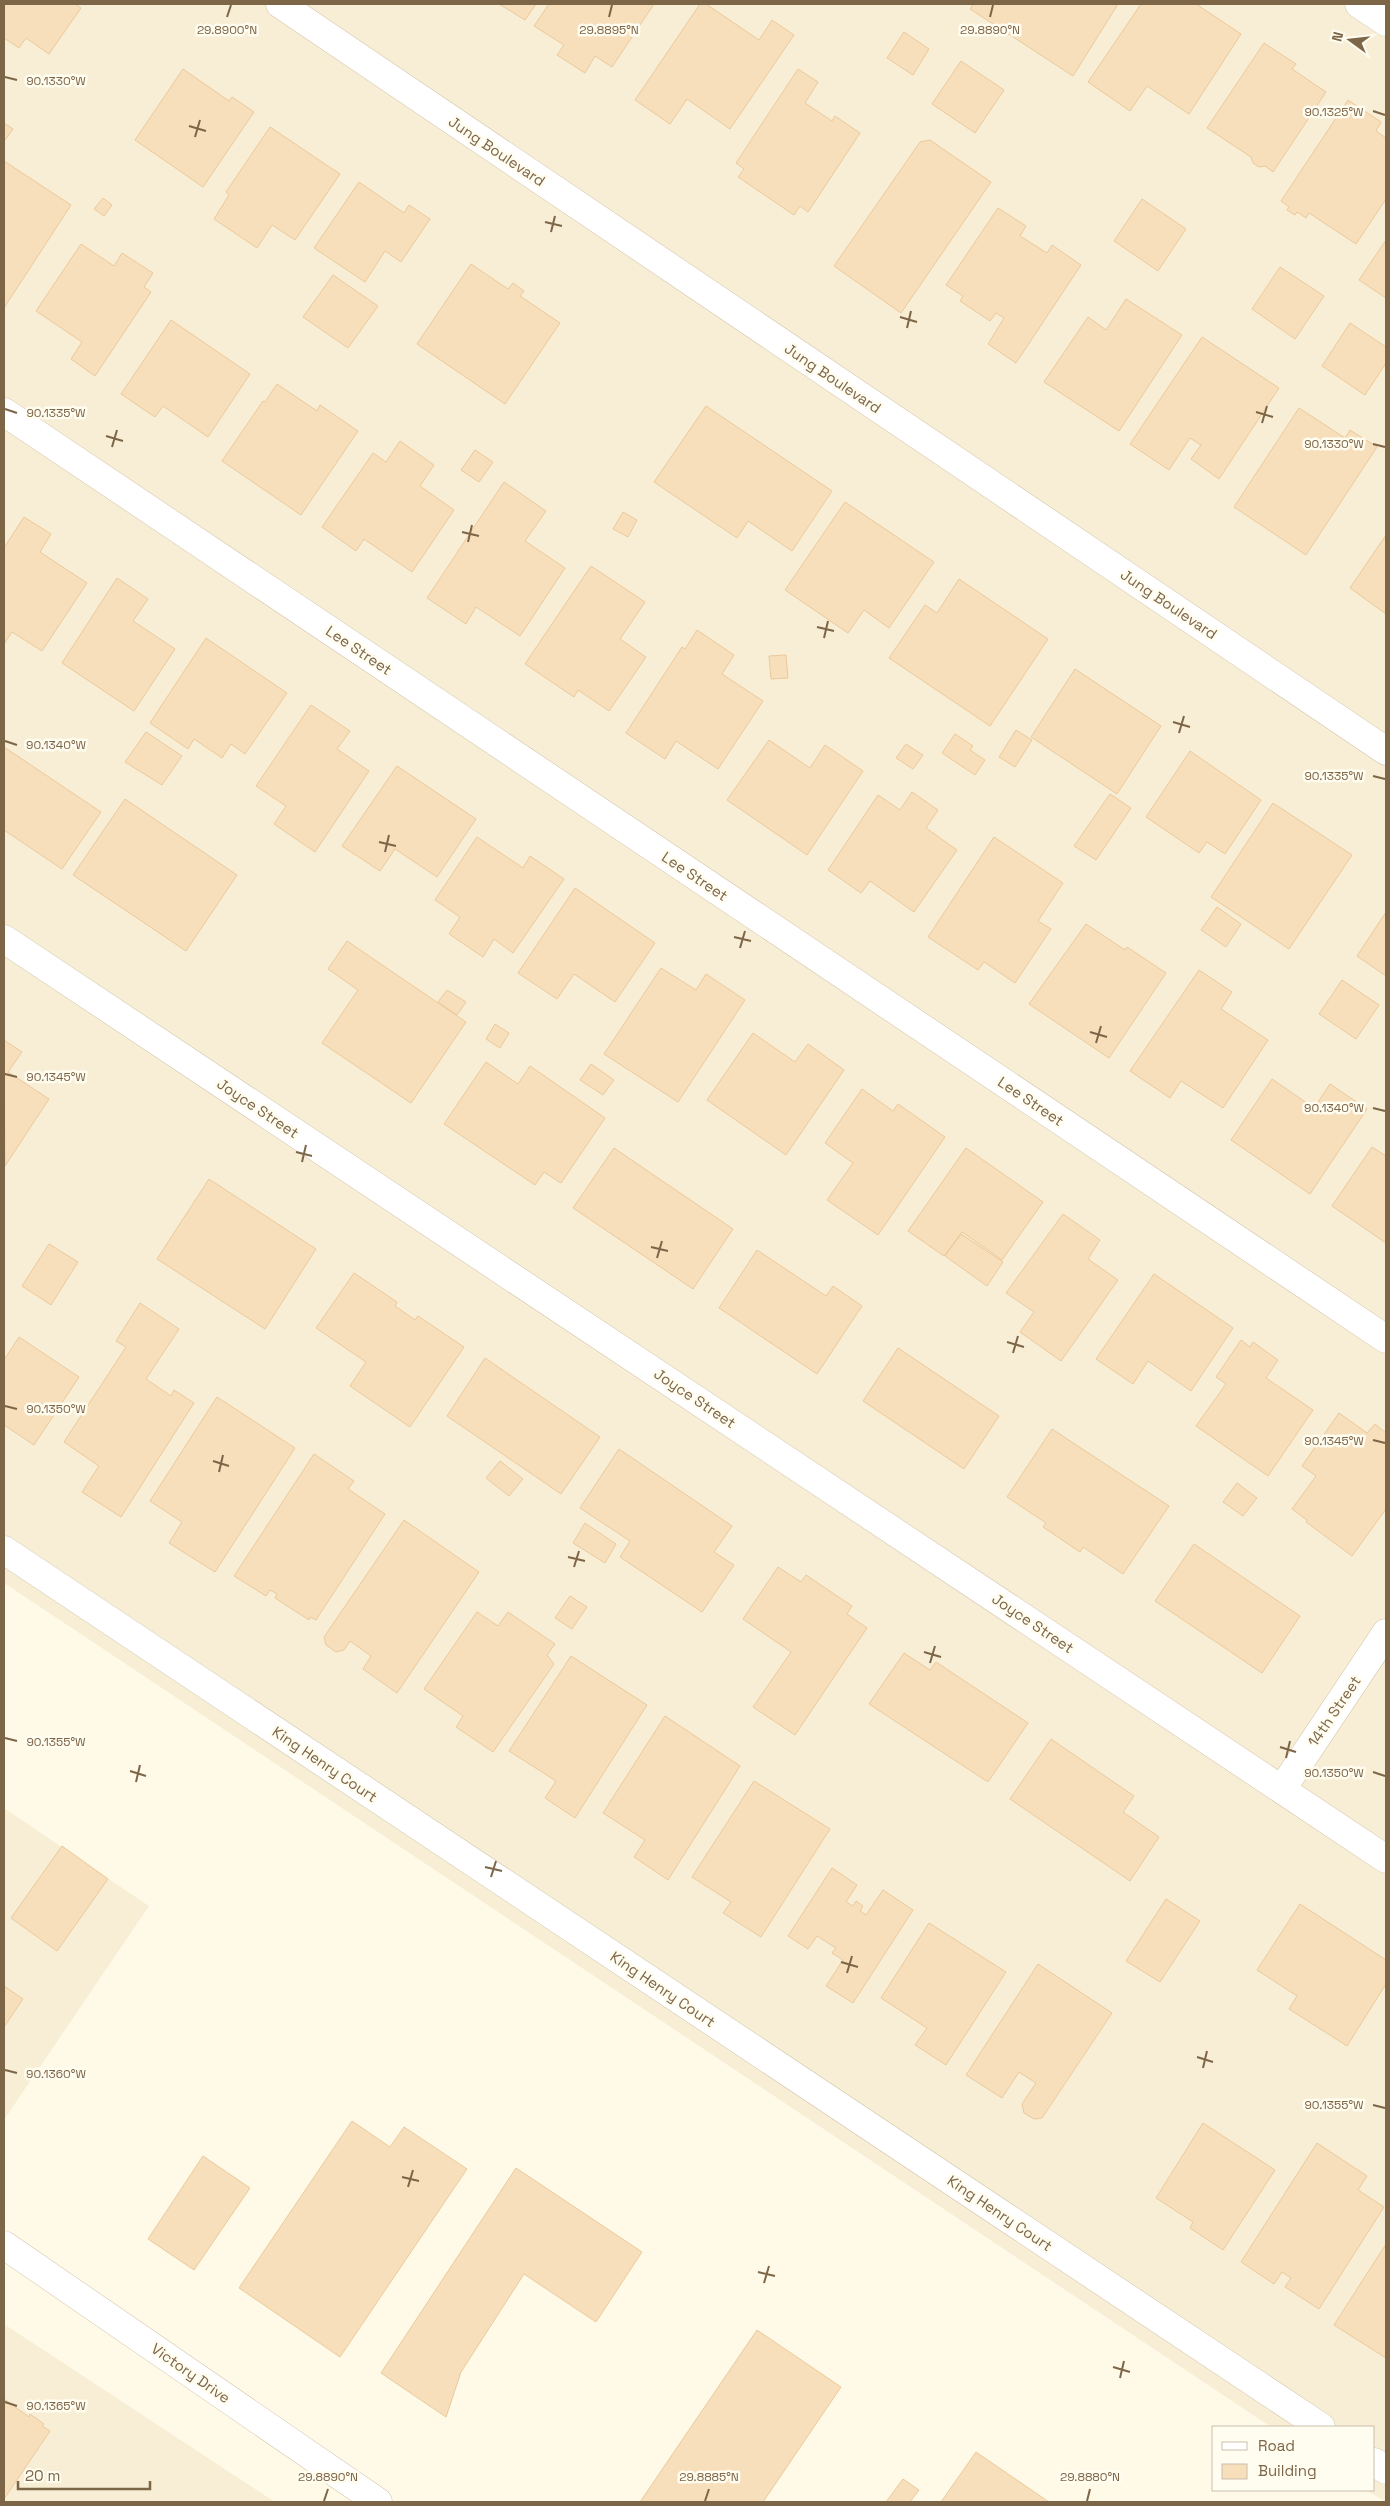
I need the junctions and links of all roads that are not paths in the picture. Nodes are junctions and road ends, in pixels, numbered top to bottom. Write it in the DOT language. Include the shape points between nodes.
graph roads {
  1 [pos="280,4"];
  2 [pos="1359,4"];
  3 [pos="1386,22"];
  4 [pos="4,412"];
  5 [pos="1386,751"];
  6 [pos="4,939"];
  7 [pos="1386,1339"];
  8 [pos="4,1550"];
  9 [pos="1386,1632"];
  10 [pos="1282,1789"];
  11 [pos="1386,1859"];
  12 [pos="4,2245"];
  13 [pos="1319,2426"];
  14 [pos="1375,2463"];
  15 [pos="1386,2470"];
  16 [pos="378,2502"];
  1 -- 5 [label="street, Jung Boulevard"];
  2 -- 3 [label="street"];
  4 -- 7 [label="street, Lee Street"];
  6 -- 10 [label="street, Joyce Street"];
  8 -- 13 [label="street, King Henry Court"];
  9 -- 10 [label="street, 14th Street"];
  10 -- 11 [label="street, Joyce Street"];
  12 -- 16 [label="street, Victory Drive"];
  14 -- 15 [label="street"];
}
